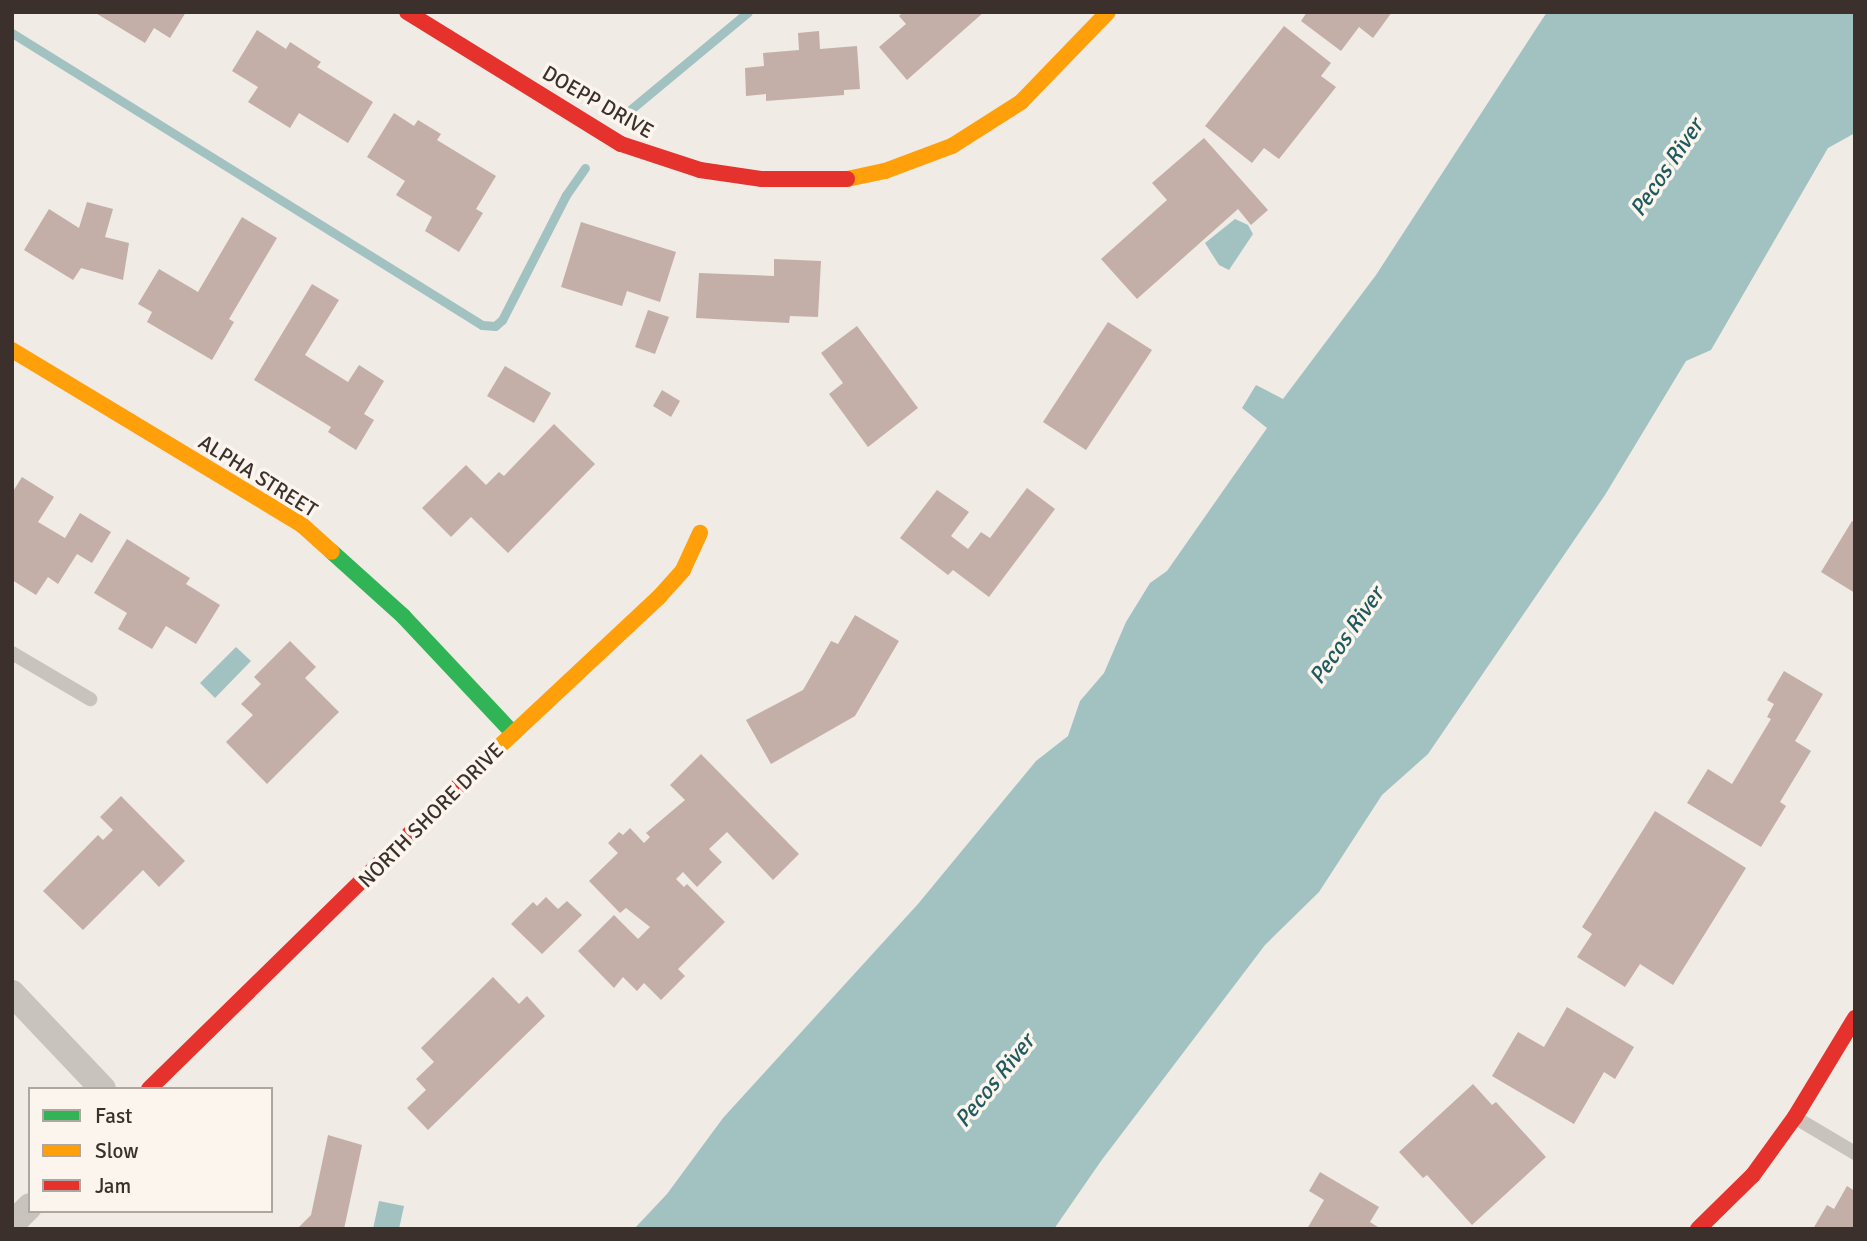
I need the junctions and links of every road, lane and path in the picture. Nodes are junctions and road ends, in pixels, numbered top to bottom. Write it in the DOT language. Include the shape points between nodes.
graph roads {
  1 [pos="407,12"];
  2 [pos="1108,12"];
  3 [pos="12,350"];
  4 [pos="700,533"];
  5 [pos="12,653"];
  6 [pos="90,699"];
  7 [pos="513,733"];
  8 [pos="12,993"];
  9 [pos="1855,1018"];
  10 [pos="101,1087"];
  11 [pos="151,1087"];
  12 [pos="1795,1117"];
  13 [pos="1855,1153"];
  14 [pos="28,1208"];
  15 [pos="12,1224"];
  16 [pos="1698,1229"];
  1 -- 2 [label="street, DOEPP DRIVE" via="621,144 648,156 700,170 812,181 851,179 952,146 1021,102"];
  3 -- 7 [label="street, ALPHA STREET" via="302,525 402,616"];
  4 -- 7 [label="street, NORTH SHORE DRIVE" via="683,570 659,597"];
  5 -- 6 [label="lane"];
  7 -- 11 [label="street, NORTH SHORE DRIVE"];
  8 -- 10 [label="street"];
  9 -- 12 [label="street"];
  12 -- 13 [label="lane"];
  12 -- 16 [label="street" via="1753,1175"];
  14 -- 15 [label="street"];
}
